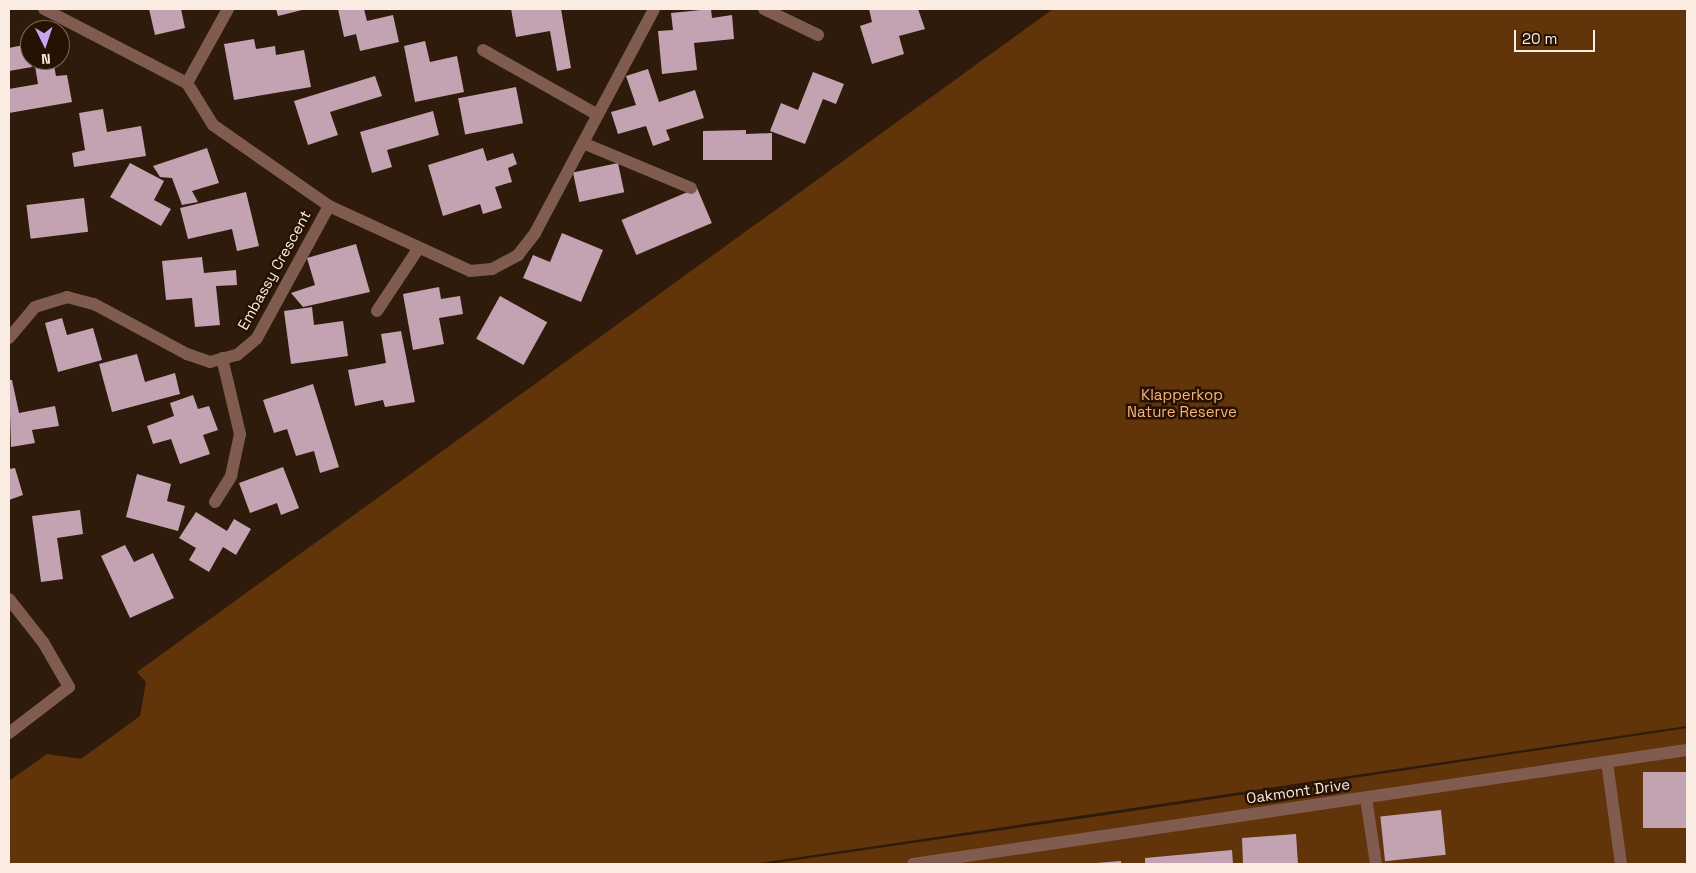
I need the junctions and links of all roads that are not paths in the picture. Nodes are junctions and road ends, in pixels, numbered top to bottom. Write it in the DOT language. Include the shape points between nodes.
graph roads {
  1 [pos="44,9"];
  2 [pos="228,9"];
  3 [pos="654,9"];
  4 [pos="764,9"];
  5 [pos="818,35"];
  6 [pos="483,50"];
  7 [pos="186,83"];
  8 [pos="598,115"];
  9 [pos="583,143"];
  10 [pos="691,188"];
  11 [pos="329,206"];
  12 [pos="418,249"];
  13 [pos="377,310"];
  14 [pos="9,338"];
  15 [pos="222,358"];
  16 [pos="215,502"];
  17 [pos="9,599"];
  18 [pos="9,733"];
  19 [pos="1687,750"];
  20 [pos="1607,762"];
  21 [pos="1366,798"];
  22 [pos="914,864"];
  23 [pos="1376,864"];
  24 [pos="1621,864"];
  1 -- 7 [label="street"];
  2 -- 7 [label="street"];
  3 -- 8 [label="street"];
  4 -- 5 [label="street"];
  6 -- 8 [label="street"];
  7 -- 11 [label="street" via="222,133"];
  8 -- 9 [label="street"];
  9 -- 10 [label="street"];
  9 -- 12 [label="street" via="535,233 518,255 492,268 470,271"];
  11 -- 12 [label="street"];
  11 -- 15 [label="street, Embassy Crescent" via="257,338 237,355"];
  12 -- 13 [label="street"];
  14 -- 15 [label="street, Embassy Crescent" via="35,307 67,297 94,304 187,354 210,362"];
  15 -- 16 [label="street" via="240,434 231,476"];
  17 -- 18 [label="street" via="43,642 69,688"];
  19 -- 20 [label="street, Oakmont Drive"];
  20 -- 21 [label="street, Oakmont Drive"];
  20 -- 24 [label="street"];
  21 -- 22 [label="street, Oakmont Drive"];
  21 -- 23 [label="street"];
}
